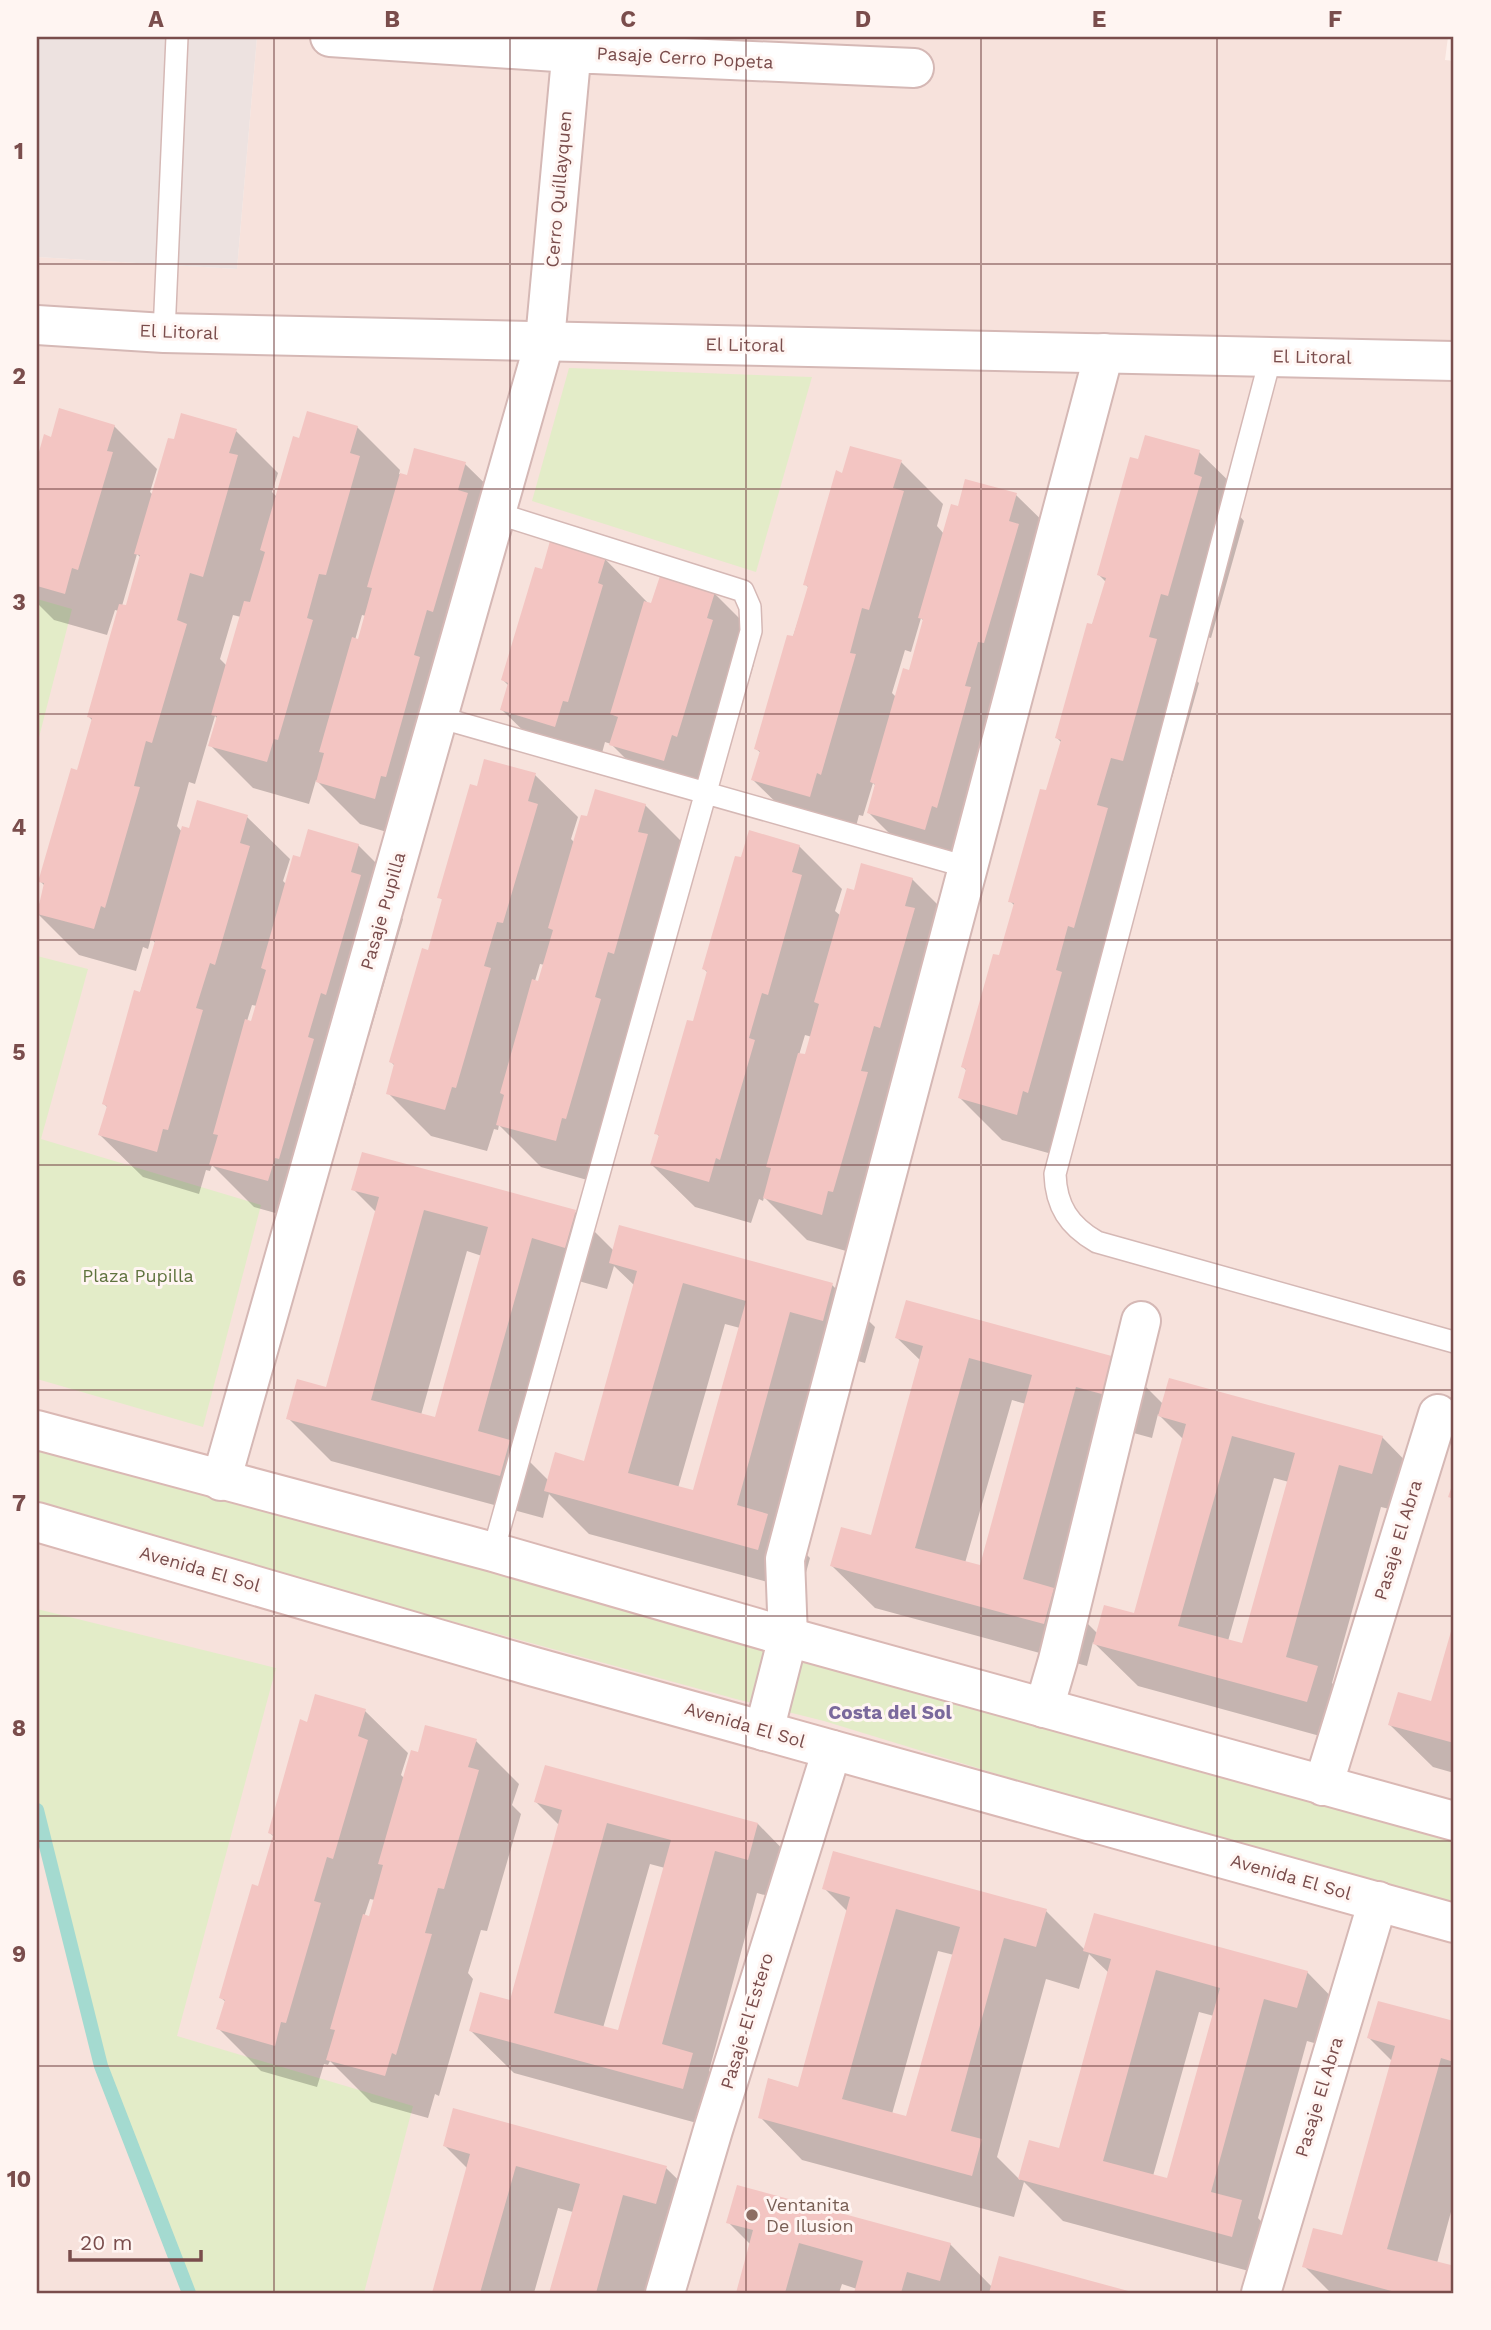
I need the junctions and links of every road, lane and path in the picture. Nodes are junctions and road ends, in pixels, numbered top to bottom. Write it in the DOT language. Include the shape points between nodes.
graph roads {
  1 [pos="177,37"];
  2 [pos="330,37"];
  3 [pos="572,45"];
  4 [pos="914,68"];
  5 [pos="37,325"];
  6 [pos="164,333"];
  7 [pos="545,340"];
  8 [pos="1104,353"];
  9 [pos="1271,356"];
  10 [pos="1454,360"];
  11 [pos="496,513"];
  12 [pos="438,717"];
  13 [pos="705,793"];
  14 [pos="967,867"];
  15 [pos="1141,1321"];
  16 [pos="1454,1342"];
  17 [pos="1438,1414"];
  18 [pos="37,1430"];
  19 [pos="221,1481"];
  20 [pos="37,1522"];
  21 [pos="494,1552"];
  22 [pos="788,1636"];
  23 [pos="1044,1708"];
  24 [pos="764,1731"];
  25 [pos="832,1750"];
  26 [pos="1323,1786"];
  27 [pos="1454,1821"];
  28 [pos="1378,1901"];
  29 [pos="1454,1923"];
  30 [pos="665,2293"];
  31 [pos="1261,2293"];
  1 -- 6 [label="lane"];
  2 -- 3 [label="street, Pasaje Cerro Popeta"];
  3 -- 4 [label="street, Pasaje Cerro Popeta"];
  3 -- 7 [label="street, Cerro Quíllayquen"];
  5 -- 6 [label="street, El Litoral"];
  6 -- 7 [label="street, El Litoral"];
  7 -- 8 [label="street, El Litoral"];
  7 -- 11 [label="street, Pasaje Pupilla"];
  8 -- 9 [label="street, El Litoral"];
  8 -- 14 [label="street"];
  9 -- 10 [label="street, El Litoral"];
  9 -- 16 [label="lane" via="1055,1174 1056,1190 1069,1221 1097,1242"];
  11 -- 12 [label="street, Pasaje Pupilla"];
  11 -- 13 [label="lane" via="743,591 750,607 751,631"];
  12 -- 13 [label="lane"];
  12 -- 19 [label="street, Pasaje Pupilla"];
  13 -- 14 [label="lane"];
  13 -- 21 [label="lane"];
  14 -- 22 [label="street" via="785,1559"];
  15 -- 23 [label="street"];
  17 -- 26 [label="street, Pasaje El Abra"];
  18 -- 19 [label="street"];
  19 -- 21 [label="street"];
  20 -- 24 [label="street, Avenida El Sol"];
  21 -- 22 [label="street"];
  22 -- 23 [label="street"];
  22 -- 24 [label="street"];
  23 -- 26 [label="street"];
  24 -- 25 [label="street, Avenida El Sol"];
  25 -- 28 [label="street, Avenida El Sol"];
  25 -- 30 [label="street, Pasaje El Estero"];
  26 -- 27 [label="street"];
  28 -- 29 [label="street, Avenida El Sol"];
  28 -- 31 [label="street, Pasaje El Abra"];
}
